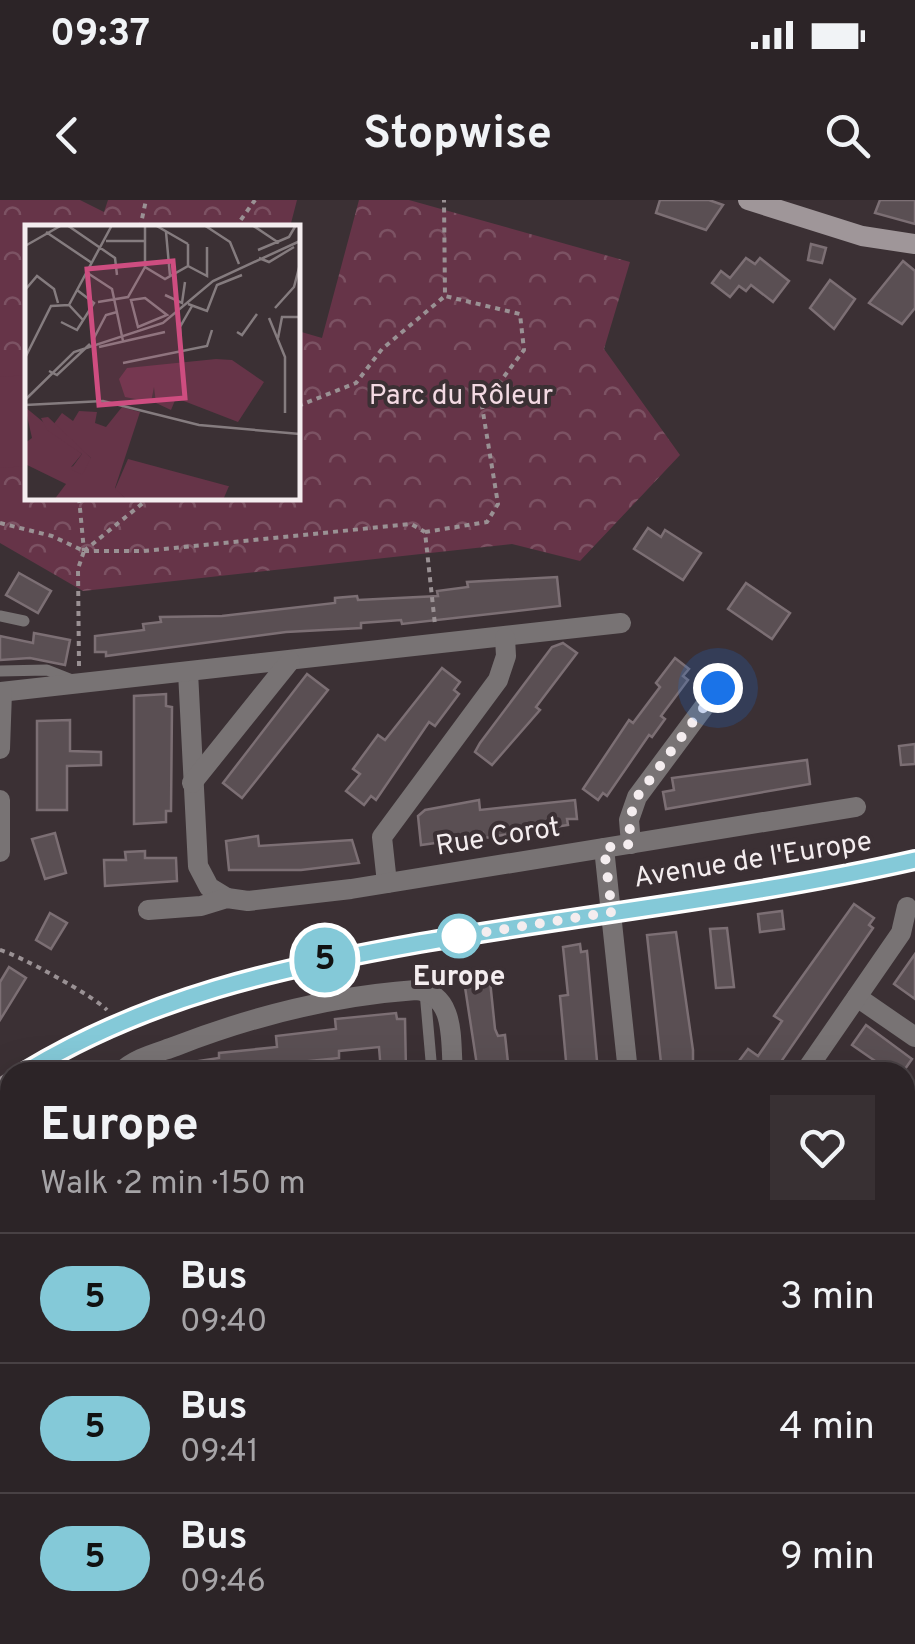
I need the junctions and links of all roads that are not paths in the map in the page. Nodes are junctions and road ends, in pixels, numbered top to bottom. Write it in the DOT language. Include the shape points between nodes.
graph roads {
  1 [pos="748,200"];
  2 [pos="915,244"];
  3 [pos="0,616"];
  4 [pos="24,621"];
  5 [pos="621,623"];
  6 [pos="505,638"];
  7 [pos="290,662"];
  8 [pos="188,672"];
  9 [pos="1,685"];
  10 [pos="718,688"];
  11 [pos="0,750"];
  12 [pos="192,784"];
  13 [pos="0,800"];
  14 [pos="856,807"];
  15 [pos="631,844"];
  16 [pos="604,848"];
  17 [pos="0,852"];
  18 [pos="915,860"];
  19 [pos="387,883"];
  20 [pos="227,898"];
  21 [pos="907,907"];
  22 [pos="148,910"];
  23 [pos="612,912"];
  24 [pos="425,991"];
  25 [pos="858,998"];
  26 [pos="915,1037"];
  27 [pos="44,1062"];
  28 [pos="135,1062"];
  29 [pos="431,1062"];
  30 [pos="452,1062"];
  31 [pos="627,1062"];
  32 [pos="813,1062"];
  1 -- 2 [label="street" via="862,236"];
  3 -- 4 [label="lane"];
  5 -- 6 [label="street"];
  6 -- 7 [label="street"];
  6 -- 19 [label="street" via="498,680 382,837"];
  7 -- 8 [label="street"];
  7 -- 12 [label="street"];
  8 -- 9 [label="street"];
  8 -- 12 [label="street"];
  9 -- 11 [label="street"];
  10 -- 15 [label="street" via="637,797 629,820"];
  12 -- 20 [label="street" via="200,872"];
  13 -- 17 [label="street"];
  14 -- 15 [label="street, Rue Corot"];
  15 -- 16 [label="street, Rue Corot"];
  16 -- 19 [label="street, Rue Corot"];
  16 -- 23 [label="street"];
  18 -- 23 [label="street, Avenue de l'Europe"];
  19 -- 20 [label="street, Rue Corot" via="264,900"];
  20 -- 22 [label="street, Rue Corot"];
  21 -- 25 [label="street" via="901,933"];
  23 -- 27 [label="street, Avenue de l'Europe" via="292,966 119,1022"];
  23 -- 31 [label="street"];
  24 -- 28 [label="street" via="279,1012"];
  24 -- 29 [label="lane"];
  24 -- 30 [label="street" via="447,1011"];
  25 -- 26 [label="street"];
  25 -- 32 [label="street"];
}
